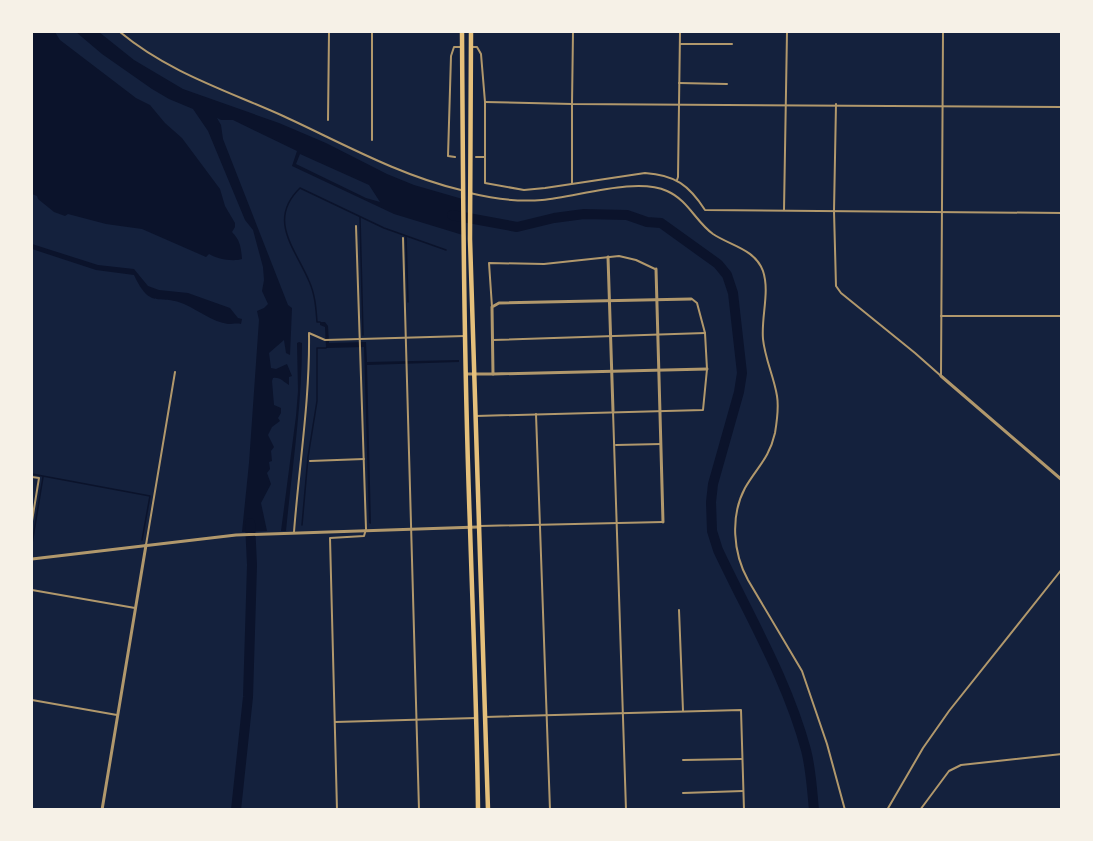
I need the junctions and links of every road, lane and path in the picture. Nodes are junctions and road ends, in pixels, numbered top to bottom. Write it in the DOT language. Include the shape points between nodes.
graph roads {
  1 [pos="120,32"];
  2 [pos="329,32"];
  3 [pos="372,32"];
  4 [pos="462,32"];
  5 [pos="471,32"];
  6 [pos="573,32"];
  7 [pos="680,32"];
  8 [pos="787,32"];
  9 [pos="943,32"];
  10 [pos="680,44"];
  11 [pos="732,44"];
  12 [pos="462,47"];
  13 [pos="471,47"];
  14 [pos="680,83"];
  15 [pos="727,84"];
  16 [pos="485,102"];
  17 [pos="572,104"];
  18 [pos="786,104"];
  19 [pos="836,104"];
  20 [pos="680,105"];
  21 [pos="943,106"];
  22 [pos="1062,107"];
  23 [pos="328,120"];
  24 [pos="372,140"];
  25 [pos="476,157"];
  26 [pos="485,157"];
  27 [pos="455,158"];
  28 [pos="676,180"];
  29 [pos="572,183"];
  30 [pos="463,193"];
  31 [pos="470,195"];
  32 [pos="784,210"];
  33 [pos="834,211"];
  34 [pos="942,211"];
  35 [pos="1062,213"];
  36 [pos="356,226"];
  37 [pos="403,238"];
  38 [pos="608,257"];
  39 [pos="656,269"];
  40 [pos="657,299"];
  41 [pos="692,299"];
  42 [pos="610,300"];
  43 [pos="492,307"];
  44 [pos="941,316"];
  45 [pos="1062,316"];
  46 [pos="705,333"];
  47 [pos="465,336"];
  48 [pos="658,336"];
  49 [pos="405,337"];
  50 [pos="611,337"];
  51 [pos="360,340"];
  52 [pos="493,340"];
  53 [pos="706,369"];
  54 [pos="612,370"];
  55 [pos="659,370"];
  56 [pos="175,372"];
  57 [pos="466,374"];
  58 [pos="475,374"];
  59 [pos="493,374"];
  60 [pos="941,376"];
  61 [pos="613,411"];
  62 [pos="660,411"];
  63 [pos="536,414"];
  64 [pos="476,416"];
  65 [pos="661,444"];
  66 [pos="615,445"];
  67 [pos="364,459"];
  68 [pos="310,461"];
  69 [pos="32,477"];
  70 [pos="1062,480"];
  71 [pos="32,521"];
  72 [pos="663,522"];
  73 [pos="618,523"];
  74 [pos="540,525"];
  75 [pos="480,526"];
  76 [pos="470,527"];
  77 [pos="412,528"];
  78 [pos="366,529"];
  79 [pos="292,532"];
  80 [pos="146,545"];
  81 [pos="32,559"];
  82 [pos="1062,569"];
  83 [pos="32,590"];
  84 [pos="136,608"];
  85 [pos="679,609"];
  86 [pos="32,700"];
  87 [pos="683,711"];
  88 [pos="623,713"];
  89 [pos="118,715"];
  90 [pos="546,716"];
  91 [pos="485,717"];
  92 [pos="477,718"];
  93 [pos="417,720"];
  94 [pos="335,722"];
  95 [pos="1062,754"];
  96 [pos="742,759"];
  97 [pos="684,760"];
  98 [pos="743,791"];
  99 [pos="683,793"];
  100 [pos="102,810"];
  101 [pos="337,810"];
  102 [pos="419,810"];
  103 [pos="478,810"];
  104 [pos="488,810"];
  105 [pos="550,810"];
  106 [pos="626,810"];
  107 [pos="744,810"];
  108 [pos="845,810"];
  109 [pos="886,810"];
  110 [pos="920,810"];
  1 -- 30 [label="street" via="181,73 245,98 400,171"];
  2 -- 23 [label="street"];
  3 -- 24 [label="street"];
  4 -- 12 [label="highway"];
  5 -- 13 [label="highway"];
  6 -- 17 [label="street"];
  7 -- 10 [label="street"];
  8 -- 18 [label="street"];
  9 -- 21 [label="street"];
  10 -- 11 [label="street"];
  10 -- 14 [label="street"];
  12 -- 27 [label="street" via="454,47 451,56 448,156"];
  12 -- 30 [label="highway"];
  13 -- 16 [label="street" via="477,47 481,54"];
  13 -- 31 [label="highway"];
  14 -- 15 [label="street"];
  14 -- 20 [label="street"];
  16 -- 17 [label="street"];
  16 -- 26 [label="street"];
  17 -- 20 [label="street"];
  17 -- 29 [label="street"];
  18 -- 19 [label="street"];
  18 -- 20 [label="street"];
  18 -- 32 [label="street"];
  19 -- 21 [label="street"];
  19 -- 33 [label="street"];
  20 -- 28 [label="street"];
  21 -- 22 [label="street"];
  21 -- 34 [label="street"];
  25 -- 26 [label="street"];
  26 -- 29 [label="street" via="485,183 524,190"];
  28 -- 29 [label="street" via="645,173"];
  28 -- 32 [label="street" via="695,194 705,210"];
  30 -- 47 [label="highway"];
  31 -- 58 [label="highway"];
  31 -- 108 [label="street" via="508,201 540,200 653,186 682,200 705,228 752,254 759,264 765,284 763,338 778,407 770,451 745,488 738,508 737,551 748,580 802,671"];
  32 -- 33 [label="street"];
  33 -- 34 [label="street"];
  33 -- 60 [label="street" via="836,286"];
  34 -- 35 [label="street"];
  34 -- 44 [label="street"];
  36 -- 51 [label="street"];
  37 -- 49 [label="street"];
  38 -- 39 [label="street" via="636,260"];
  38 -- 42 [label="street"];
  38 -- 43 [label="street" via="544,264 489,263"];
  39 -- 40 [label="street"];
  40 -- 41 [label="street"];
  40 -- 42 [label="street"];
  40 -- 48 [label="street"];
  41 -- 46 [label="street" via="698,303"];
  42 -- 43 [label="street" via="499,303"];
  42 -- 50 [label="street"];
  43 -- 52 [label="street"];
  44 -- 45 [label="street"];
  44 -- 60 [label="street"];
  46 -- 48 [label="street"];
  46 -- 53 [label="street"];
  47 -- 49 [label="street"];
  47 -- 57 [label="highway"];
  48 -- 50 [label="street"];
  48 -- 55 [label="street"];
  49 -- 51 [label="street"];
  49 -- 77 [label="street"];
  50 -- 52 [label="street"];
  50 -- 54 [label="street"];
  51 -- 67 [label="street"];
  51 -- 79 [label="street" via="325,340 309,333 308,393"];
  52 -- 59 [label="street"];
  53 -- 55 [label="street"];
  53 -- 62 [label="street" via="703,410"];
  54 -- 55 [label="street"];
  54 -- 59 [label="street"];
  54 -- 61 [label="street"];
  55 -- 62 [label="street"];
  56 -- 80 [label="street"];
  57 -- 58 [label="street"];
  57 -- 76 [label="highway"];
  58 -- 59 [label="street"];
  58 -- 64 [label="highway"];
  60 -- 70 [label="street"];
  61 -- 62 [label="street"];
  61 -- 63 [label="street"];
  61 -- 66 [label="street"];
  62 -- 65 [label="street"];
  63 -- 64 [label="street"];
  63 -- 74 [label="street"];
  64 -- 75 [label="highway"];
  65 -- 66 [label="street"];
  65 -- 72 [label="street"];
  66 -- 73 [label="street"];
  67 -- 68 [label="street"];
  67 -- 78 [label="street"];
  69 -- 71 [label="street" via="39,478"];
  72 -- 73 [label="street"];
  73 -- 74 [label="street"];
  73 -- 88 [label="street"];
  74 -- 75 [label="street"];
  74 -- 90 [label="street"];
  75 -- 76 [label="street"];
  75 -- 91 [label="highway"];
  76 -- 77 [label="street"];
  76 -- 92 [label="highway"];
  77 -- 78 [label="street"];
  77 -- 93 [label="street"];
  78 -- 79 [label="street"];
  78 -- 94 [label="street" via="364,536 330,538"];
  79 -- 80 [label="street"];
  80 -- 81 [label="street"];
  80 -- 84 [label="street"];
  82 -- 109 [label="street" via="949,711"];
  83 -- 84 [label="street"];
  84 -- 89 [label="street"];
  85 -- 87 [label="street"];
  86 -- 89 [label="street"];
  87 -- 88 [label="street"];
  87 -- 96 [label="street" via="741,710"];
  88 -- 90 [label="street"];
  88 -- 106 [label="street"];
  89 -- 100 [label="street"];
  90 -- 91 [label="street"];
  90 -- 105 [label="street"];
  91 -- 104 [label="highway"];
  92 -- 93 [label="street"];
  92 -- 103 [label="highway"];
  93 -- 94 [label="street"];
  93 -- 102 [label="street"];
  94 -- 101 [label="street"];
  95 -- 110 [label="street" via="961,765 949,771"];
  96 -- 97 [label="street"];
  96 -- 98 [label="street"];
  98 -- 99 [label="street"];
  98 -- 107 [label="street"];
}
